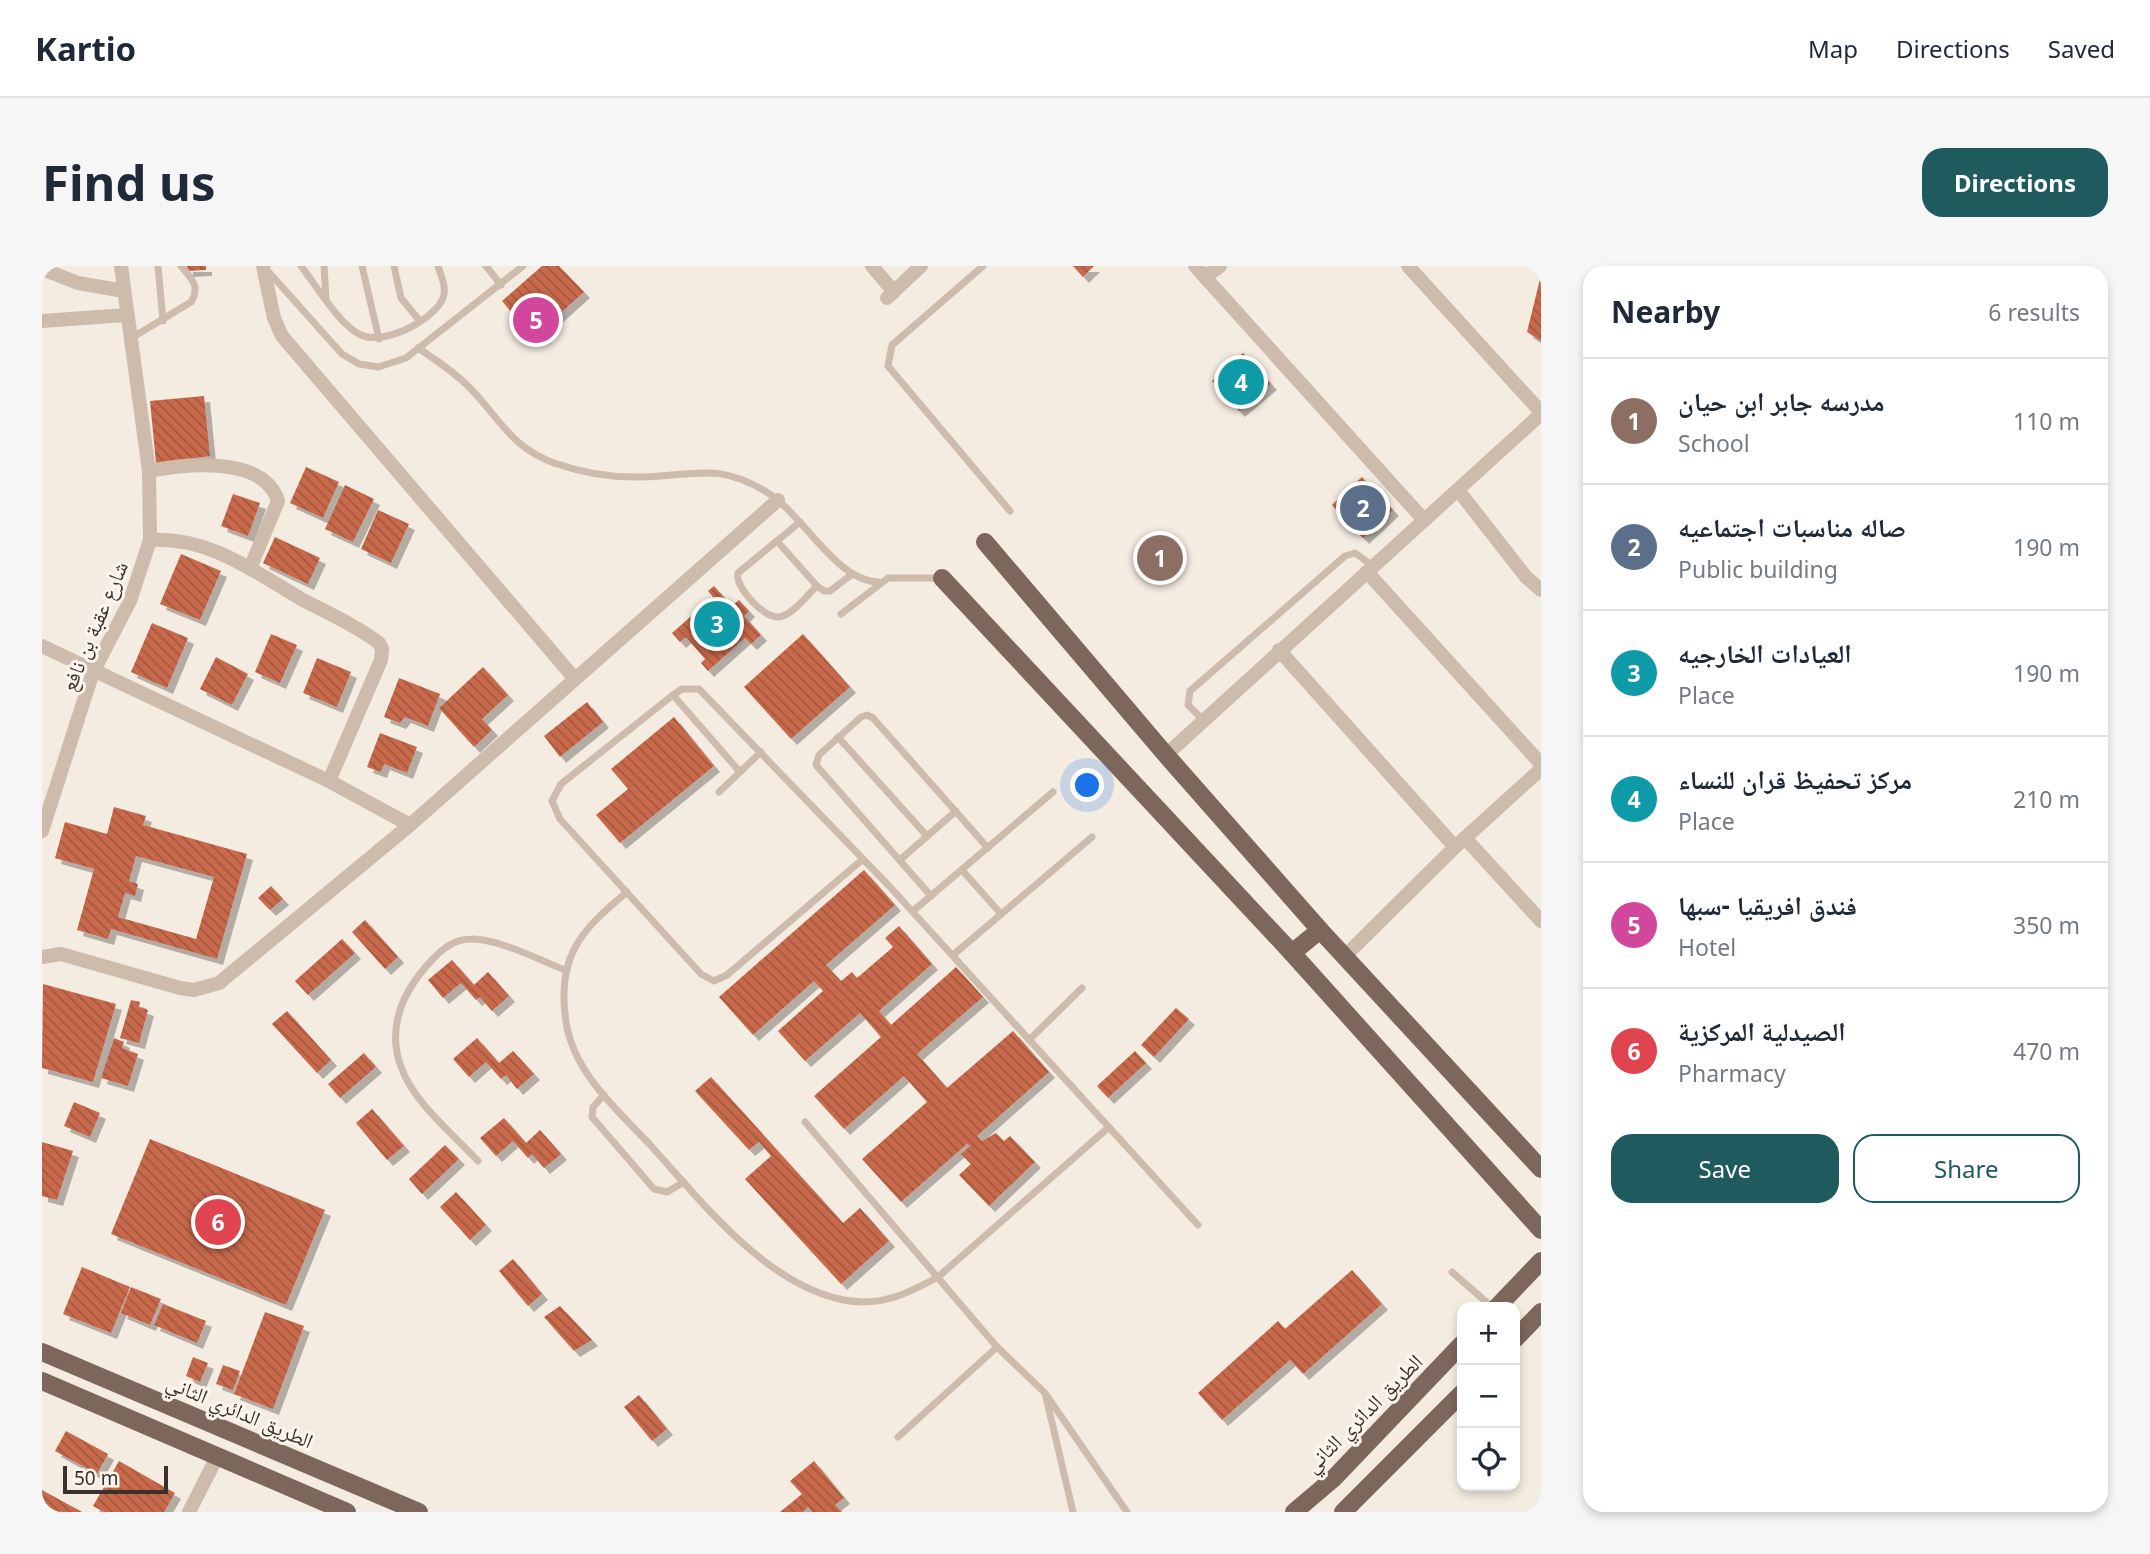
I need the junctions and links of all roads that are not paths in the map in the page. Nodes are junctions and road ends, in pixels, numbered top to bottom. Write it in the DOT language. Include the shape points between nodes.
graph roads {
  1 [pos="121,266"];
  2 [pos="158,266"];
  3 [pos="181,266"];
  4 [pos="263,266"];
  5 [pos="301,266"];
  6 [pos="324,266"];
  7 [pos="362,266"];
  8 [pos="394,266"];
  9 [pos="438,266"];
  10 [pos="486,266"];
  11 [pos="523,266"];
  12 [pos="872,266"];
  13 [pos="921,266"];
  14 [pos="983,266"];
  15 [pos="1220,266"];
  16 [pos="1408,266"];
  17 [pos="42,269"];
  18 [pos="1200,271"];
  19 [pos="501,285"];
  20 [pos="124,291"];
  21 [pos="326,298"];
  22 [pos="126,315"];
  23 [pos="419,320"];
  24 [pos="42,321"];
  25 [pos="163,321"];
  26 [pos="130,339"];
  27 [pos="379,340"];
  28 [pos="418,348"];
  29 [pos="1541,413"];
  30 [pos="149,471"];
  31 [pos="1458,490"];
  32 [pos="778,500"];
  33 [pos="1010,510"];
  34 [pos="1424,520"];
  35 [pos="800,522"];
  36 [pos="150,540"];
  37 [pos="776,541"];
  38 [pos="985,542"];
  39 [pos="251,566"];
  40 [pos="1370,569"];
  41 [pos="851,575"];
  42 [pos="942,578"];
  43 [pos="878,582"];
  44 [pos="817,586"];
  45 [pos="1541,590"];
  46 [pos="841,614"];
  47 [pos="42,646"];
  48 [pos="1279,650"];
  49 [pos="93,672"];
  50 [pos="576,679"];
  51 [pos="673,695"];
  52 [pos="1202,719"];
  53 [pos="838,737"];
  54 [pos="761,752"];
  55 [pos="1166,755"];
  56 [pos="1541,767"];
  57 [pos="740,772"];
  58 [pos="329,781"];
  59 [pos="719,792"];
  60 [pos="1053,792"];
  61 [pos="956,811"];
  62 [pos="410,825"];
  63 [pos="42,831"];
  64 [pos="928,836"];
  65 [pos="1092,837"];
  66 [pos="1460,843"];
  67 [pos="988,848"];
  68 [pos="863,859"];
  69 [pos="901,859"];
  70 [pos="962,870"];
  71 [pos="627,892"];
  72 [pos="931,896"];
  73 [pos="913,911"];
  74 [pos="1001,914"];
  75 [pos="1541,921"];
  76 [pos="1320,930"];
  77 [pos="1292,953"];
  78 [pos="953,955"];
  79 [pos="1345,956"];
  80 [pos="42,957"];
  81 [pos="567,971"];
  82 [pos="1082,988"];
  83 [pos="1030,1040"];
  84 [pos="604,1095"];
  85 [pos="805,1122"];
  86 [pos="1109,1127"];
  87 [pos="478,1161"];
  88 [pos="1541,1169"];
  89 [pos="684,1182"];
  90 [pos="1198,1225"];
  91 [pos="1541,1230"];
  92 [pos="1541,1261"];
  93 [pos="1452,1272"];
  94 [pos="938,1277"];
  95 [pos="1489,1302"];
  96 [pos="1500,1302"];
  97 [pos="1541,1312"];
  98 [pos="1520,1334"];
  99 [pos="998,1347"];
  100 [pos="1457,1349"];
  101 [pos="42,1352"];
  102 [pos="42,1381"];
  103 [pos="1045,1393"];
  104 [pos="1457,1398"];
  105 [pos="898,1437"];
  106 [pos="218,1455"];
  107 [pos="189,1512"];
  108 [pos="347,1512"];
  109 [pos="419,1512"];
  110 [pos="1073,1512"];
  111 [pos="1127,1512"];
  112 [pos="1294,1512"];
  113 [pos="1343,1512"];
  1 -- 20 [label="street, شارع عقبة بن نافع"];
  2 -- 25 [label="lane"];
  3 -- 25 [label="lane" via="195,283 196,295"];
  4 -- 28 [label="lane" via="350,360 388,365"];
  4 -- 50 [label="street" via="282,336"];
  5 -- 21 [label="lane"];
  6 -- 21 [label="lane"];
  7 -- 27 [label="lane"];
  8 -- 23 [label="lane" via="401,298"];
  9 -- 23 [label="lane" via="444,295"];
  10 -- 19 [label="lane"];
  11 -- 19 [label="lane"];
  12 -- 13 [label="street" via="891,295"];
  14 -- 33 [label="lane" via="892,345 888,366"];
  15 -- 18 [label="street"];
  16 -- 29 [label="street"];
  17 -- 20 [label="street" via="78,283"];
  18 -- 34 [label="street"];
  19 -- 28 [label="lane"];
  20 -- 22 [label="street, شارع عقبة بن نافع"];
  21 -- 27 [label="lane" via="352,330"];
  22 -- 24 [label="street"];
  22 -- 26 [label="street, شارع عقبة بن نافع"];
  23 -- 27 [label="lane" via="397,335"];
  25 -- 26 [label="lane"];
  26 -- 30 [label="street, شارع عقبة بن نافع"];
  28 -- 32 [label="lane" via="459,377 514,442 554,463 622,477 710,472 750,483"];
  29 -- 31 [label="street"];
  30 -- 36 [label="street, شارع عقبة بن نافع"];
  30 -- 39 [label="street" via="208,463 261,479 278,501"];
  31 -- 34 [label="street"];
  31 -- 45 [label="street"];
  32 -- 35 [label="lane"];
  32 -- 50 [label="street"];
  34 -- 40 [label="street"];
  35 -- 37 [label="lane"];
  35 -- 41 [label="lane"];
  36 -- 39 [label="street" via="201,544"];
  36 -- 49 [label="street, شارع عقبة بن نافع" via="130,601"];
  37 -- 44 [label="lane"];
  37 -- 44 [label="lane" via="738,573 738,584 774,617 788,614"];
  38 -- 55 [label="main road"];
  39 -- 58 [label="street" via="374,639 382,649"];
  40 -- 48 [label="street"];
  40 -- 52 [label="lane" via="1355,553 1345,556 1190,691 1188,705"];
  40 -- 56 [label="street"];
  41 -- 43 [label="lane"];
  41 -- 44 [label="lane" via="830,591"];
  42 -- 43 [label="lane" via="895,577"];
  42 -- 77 [label="main road"];
  43 -- 46 [label="lane"];
  47 -- 49 [label="street"];
  48 -- 52 [label="street"];
  48 -- 66 [label="street"];
  49 -- 58 [label="street"];
  49 -- 63 [label="street, شارع عقبة بن نافع"];
  50 -- 62 [label="street"];
  51 -- 54 [label="lane" via="691,687 699,689"];
  51 -- 57 [label="lane"];
  51 -- 71 [label="lane" via="561,784 552,801 560,819"];
  52 -- 55 [label="street"];
  53 -- 61 [label="lane" via="861,717 871,715"];
  53 -- 64 [label="lane"];
  53 -- 69 [label="lane" via="816,757 816,765"];
  54 -- 57 [label="lane"];
  54 -- 68 [label="lane"];
  55 -- 76 [label="main road"];
  56 -- 66 [label="street"];
  57 -- 59 [label="lane"];
  58 -- 62 [label="street"];
  60 -- 67 [label="lane"];
  61 -- 64 [label="lane"];
  61 -- 67 [label="lane"];
  62 -- 80 [label="street" via="230,975 207,988 180,988 61,954"];
  64 -- 69 [label="lane"];
  65 -- 74 [label="lane"];
  66 -- 75 [label="street"];
  66 -- 79 [label="street"];
  67 -- 70 [label="lane"];
  68 -- 71 [label="lane" via="727,975 714,981 701,974"];
  68 -- 73 [label="lane"];
  69 -- 72 [label="lane"];
  70 -- 72 [label="lane"];
  70 -- 74 [label="lane"];
  71 -- 81 [label="lane" via="584,930"];
  72 -- 73 [label="lane"];
  73 -- 78 [label="lane"];
  74 -- 78 [label="lane"];
  76 -- 77 [label="main road"];
  76 -- 79 [label="main road"];
  77 -- 91 [label="main road"];
  78 -- 83 [label="lane"];
  79 -- 88 [label="main road"];
  81 -- 84 [label="lane" via="569,1036 579,1062"];
  81 -- 87 [label="lane" via="481,939 461,940 439,953 406,992 395,1038 401,1068 421,1099"];
  82 -- 83 [label="lane"];
  83 -- 86 [label="lane"];
  84 -- 89 [label="lane"];
  84 -- 89 [label="lane" via="593,1107 593,1117 654,1189 667,1192"];
  85 -- 94 [label="lane"];
  86 -- 90 [label="lane"];
  86 -- 94 [label="lane"];
  89 -- 94 [label="lane" via="749,1248 822,1294 847,1301 885,1301"];
  92 -- 96 [label="main road"];
  93 -- 95 [label="lane"];
  94 -- 99 [label="lane"];
  97 -- 98 [label="main road"];
  99 -- 103 [label="lane"];
  99 -- 105 [label="lane"];
  100 -- 112 [label="main road, الطريق الدائري الثاني" via="1333,1479"];
  101 -- 109 [label="main road, الطريق الدائري الثاني"];
  102 -- 106 [label="main road"];
  103 -- 110 [label="lane"];
  103 -- 111 [label="lane"];
  104 -- 113 [label="main road"];
  106 -- 107 [label="street"];
  106 -- 108 [label="main road"];
}
